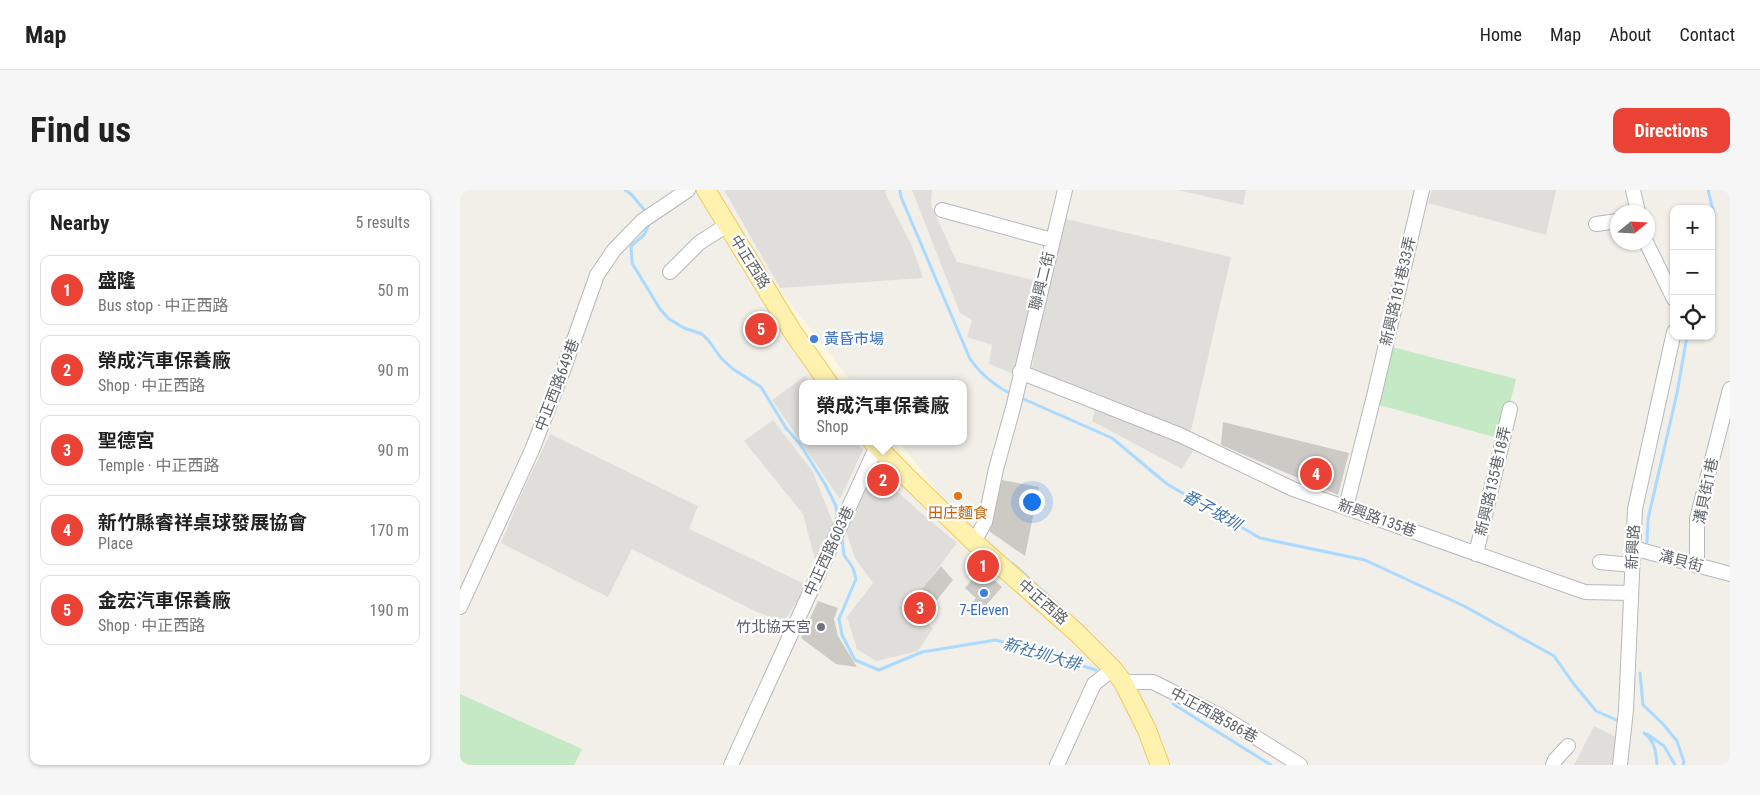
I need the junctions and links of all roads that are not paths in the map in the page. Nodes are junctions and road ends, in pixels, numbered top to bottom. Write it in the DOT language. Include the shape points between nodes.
graph roads {
  1 [pos="688,190"];
  2 [pos="706,190"];
  3 [pos="1065,190"];
  4 [pos="1422,190"];
  5 [pos="1633,190"];
  6 [pos="1636,205"];
  7 [pos="942,210"];
  8 [pos="1610,222"];
  9 [pos="1596,224"];
  10 [pos="727,225"];
  11 [pos="1052,240"];
  12 [pos="1650,250"];
  13 [pos="670,272"];
  14 [pos="1672,295"];
  15 [pos="1672,340"];
  16 [pos="1020,372"];
  17 [pos="826,380"];
  18 [pos="1730,388"];
  19 [pos="1510,409"];
  20 [pos="875,445"];
  21 [pos="876,445"];
  22 [pos="1346,507"];
  23 [pos="974,542"];
  24 [pos="1633,548"];
  25 [pos="1476,554"];
  26 [pos="1600,562"];
  27 [pos="1632,565"];
  28 [pos="1697,566"];
  29 [pos="1730,574"];
  30 [pos="1630,593"];
  31 [pos="460,607"];
  32 [pos="1118,676"];
  33 [pos="1568,746"];
  34 [pos="731,765"];
  35 [pos="1057,765"];
  36 [pos="1160,765"];
  37 [pos="1300,765"];
  38 [pos="1553,765"];
  39 [pos="1620,765"];
  1 -- 31 [label="street, 中正西路649巷" via="642,221 614,250 597,274 532,450"];
  2 -- 10 [label="main road, 中正西路"];
  3 -- 11 [label="street, 聯興二街"];
  4 -- 22 [label="street, 新興路181巷33弄"];
  5 -- 6 [label="street"];
  7 -- 11 [label="street"];
  8 -- 9 [label="street"];
  10 -- 13 [label="street" via="699,243"];
  10 -- 17 [label="main road, 中正西路"];
  11 -- 16 [label="street, 聯興二街"];
  12 -- 14 [label="street"];
  15 -- 24 [label="street, 新興路" via="1635,509"];
  16 -- 22 [label="street, 新興路135巷" via="1180,435 1293,489"];
  16 -- 23 [label="street, 聯興二街" via="985,522"];
  18 -- 28 [label="street, 溝貝街1巷" via="1697,519"];
  19 -- 25 [label="street, 新興路135巷18弄"];
  20 -- 34 [label="street, 中正西路603巷"];
  21 -- 23 [label="main road, 中正西路"];
  22 -- 25 [label="street, 新興路135巷"];
  23 -- 32 [label="main road, 中正西路" via="1077,633"];
  24 -- 27 [label="street, 新興路"];
  24 -- 28 [label="street, 溝貝街"];
  25 -- 30 [label="street, 新興路135巷" via="1585,592"];
  26 -- 27 [label="street"];
  27 -- 30 [label="street, 新興路"];
  28 -- 29 [label="street, 溝貝街"];
  30 -- 39 [label="street, 新興路" via="1626,710"];
  32 -- 35 [label="street" via="1094,684"];
  32 -- 36 [label="main road, 中正西路" via="1147,730"];
  32 -- 37 [label="street, 中正西路586巷" via="1153,682 1226,718"];
  33 -- 38 [label="street"];
}
